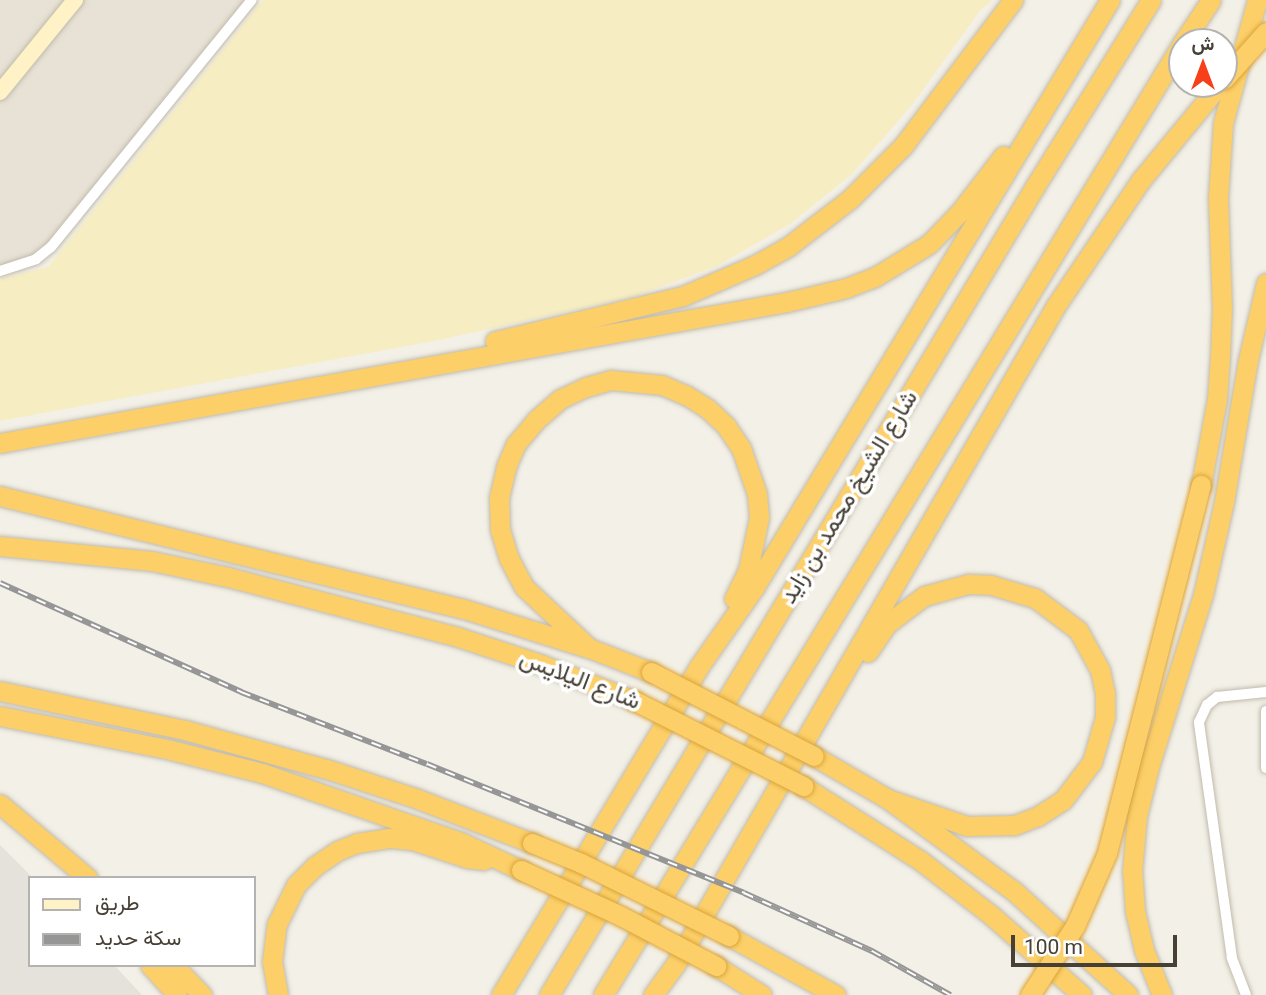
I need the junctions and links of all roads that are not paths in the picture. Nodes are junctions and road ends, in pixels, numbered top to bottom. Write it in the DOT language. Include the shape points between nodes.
graph roads {
  1 [pos="75,0"];
  2 [pos="252,0"];
  3 [pos="1013,0"];
  4 [pos="1110,0"];
  5 [pos="1151,0"];
  6 [pos="1212,0"];
  7 [pos="1257,0"];
  8 [pos="1193,28"];
  9 [pos="1266,32"];
  10 [pos="1238,63"];
  11 [pos="1168,68"];
  12 [pos="1056,90"];
  13 [pos="0,92"];
  14 [pos="1208,98"];
  15 [pos="2,269"];
  16 [pos="1266,283"];
  17 [pos="443,363"];
  18 [pos="0,430"];
  19 [pos="53,433"];
  20 [pos="0,443"];
  21 [pos="0,496"];
  22 [pos="0,546"];
  23 [pos="589,648"];
  24 [pos="698,668"];
  25 [pos="0,691"];
  26 [pos="1266,692"];
  27 [pos="1266,711"];
  28 [pos="0,716"];
  29 [pos="810,728"];
  30 [pos="1266,768"];
  31 [pos="888,799"];
  32 [pos="0,804"];
  33 [pos="497,858"];
  34 [pos="86,876"];
  35 [pos="524,953"];
  36 [pos="152,967"];
  37 [pos="175,967"];
  38 [pos="655,994"];
  39 [pos="177,995"];
  40 [pos="202,995"];
  41 [pos="278,995"];
  42 [pos="494,995"];
  43 [pos="501,995"];
  44 [pos="549,995"];
  45 [pos="604,995"];
  46 [pos="762,995"];
  47 [pos="836,995"];
  48 [pos="1030,995"];
  49 [pos="1082,995"];
  50 [pos="1128,995"];
  51 [pos="1162,995"];
  52 [pos="1246,995"];
  1 -- 13 [label="street"];
  2 -- 15 [label="street" via="51,247 36,259"];
  3 -- 17 [label="highway" via="903,146 850,199 789,246 683,296 487,343"];
  4 -- 12 [label="highway"];
  5 -- 44 [label="highway, شارع الشيخ محمد بن زايد"];
  6 -- 8 [label="highway, شارع الشيخ محمد بن زايد"];
  7 -- 48 [label="highway, bridge" via="1231,87 1220,146 1220,356 1201,485 1107,853 1075,926"];
  9 -- 10 [label="highway, bridge"];
  11 -- 45 [label="highway, شارع الشيخ محمد بن زايد"];
  12 -- 17 [label="highway" via="960,212 936,236 875,277 814,297"];
  12 -- 24 [label="highway" via="754,588"];
  14 -- 29 [label="highway" via="1141,180 1057,304"];
  16 -- 51 [label="highway" via="1213,551 1149,767 1134,834 1135,911 1143,950"];
  17 -- 19 [label="highway"];
  18 -- 19 [label="highway"];
  19 -- 20 [label="highway"];
  21 -- 23 [label="highway" via="411,595"];
  22 -- 49 [label="highway, شارع اليلايس, bridge" via="152,561 228,578 454,636 544,664 634,700 803,786 921,861"];
  23 -- 24 [label="highway" via="524,587 503,539 499,498 516,444 560,399 611,380 637,380 686,395 708,409 741,447 757,494 759,518 748,570"];
  23 -- 31 [label="highway, bridge" via="652,672 814,755"];
  24 -- 35 [label="highway"];
  25 -- 47 [label="highway, bridge" via="185,730 418,799 593,869"];
  26 -- 52 [label="street" via="1217,697 1199,722 1232,958"];
  27 -- 30 [label="street"];
  28 -- 33 [label="highway" via="251,770"];
  29 -- 31 [label="highway" via="841,693 887,624 924,596 968,584 1014,589 1035,598 1078,630 1100,670 1105,717 1092,762 1063,800 1014,825 988,827 943,820"];
  29 -- 38 [label="highway"];
  31 -- 50 [label="highway" via="1015,892"];
  32 -- 34 [label="highway"];
  33 -- 41 [label="highway" via="471,860 390,838 337,851 296,885 277,924 272,962"];
  33 -- 46 [label="highway, bridge" via="620,915 716,965"];
  35 -- 42 [label="highway"];
  35 -- 43 [label="highway"];
  36 -- 39 [label="highway"];
  37 -- 40 [label="highway"];
}
